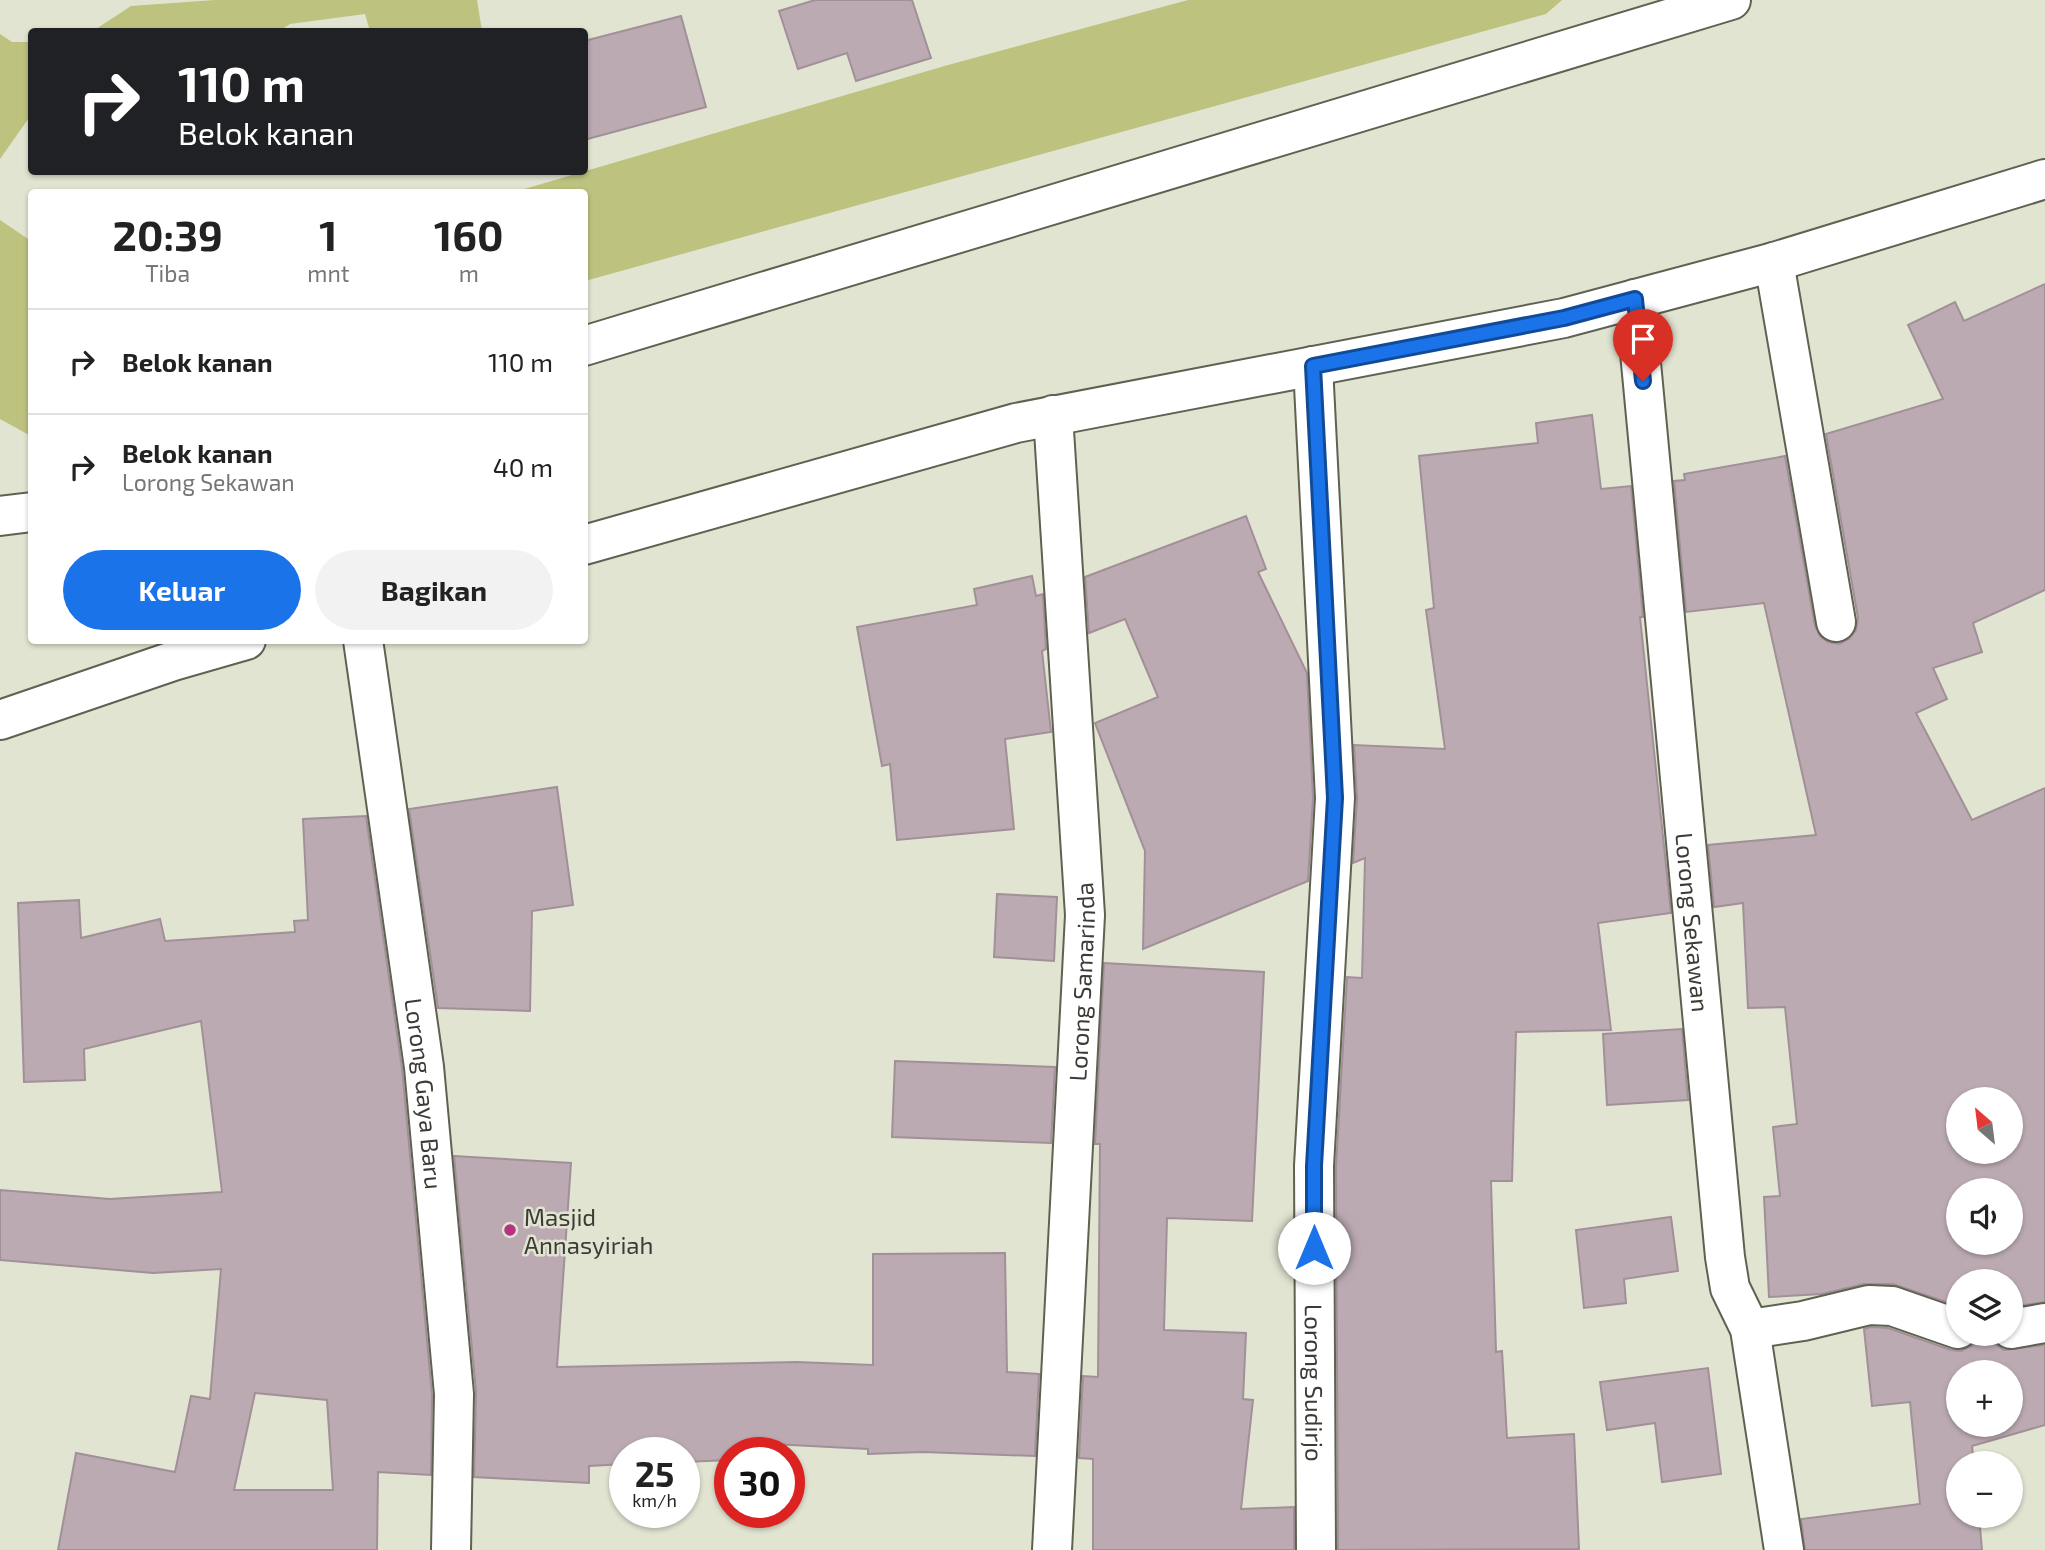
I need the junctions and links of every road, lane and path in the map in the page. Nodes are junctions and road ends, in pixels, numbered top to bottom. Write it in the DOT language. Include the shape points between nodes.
graph roads {
  1 [pos="1731,0"];
  2 [pos="1667,10"];
  3 [pos="2045,179"];
  4 [pos="1774,262"];
  5 [pos="1635,299"];
  6 [pos="588,345"];
  7 [pos="1313,366"];
  8 [pos="1053,415"];
  9 [pos="28,512"];
  10 [pos="0,516"];
  11 [pos="588,544"];
  12 [pos="1836,622"];
  13 [pos="232,644"];
  14 [pos="364,644"];
  15 [pos="0,720"];
  16 [pos="2045,1323"];
  17 [pos="1946,1325"];
  18 [pos="2023,1327"];
  19 [pos="1750,1329"];
  20 [pos="1316,1535"];
  21 [pos="452,1550"];
  22 [pos="1052,1550"];
  23 [pos="1784,1550"];
  1 -- 2 [label="street"];
  2 -- 6 [label="street"];
  3 -- 4 [label="street"];
  4 -- 5 [label="street"];
  4 -- 12 [label="street"];
  5 -- 7 [label="street" via="1564,318"];
  5 -- 19 [label="street, Lorong Sekawan" via="1725,1256 1730,1288"];
  7 -- 8 [label="street"];
  7 -- 20 [label="street, Lorong Sudirjo" via="1335,798 1314,1166"];
  8 -- 11 [label="street"];
  8 -- 22 [label="street, Lorong Samarinda" via="1084,915"];
  9 -- 10 [label="street"];
  13 -- 15 [label="street"];
  14 -- 21 [label="street, Lorong Gaya Baru" via="425,1067 454,1394"];
  16 -- 18 [label="street"];
  17 -- 19 [label="street" via="1892,1306 1869,1305"];
  19 -- 23 [label="street, Lorong Sekawan"];
}
